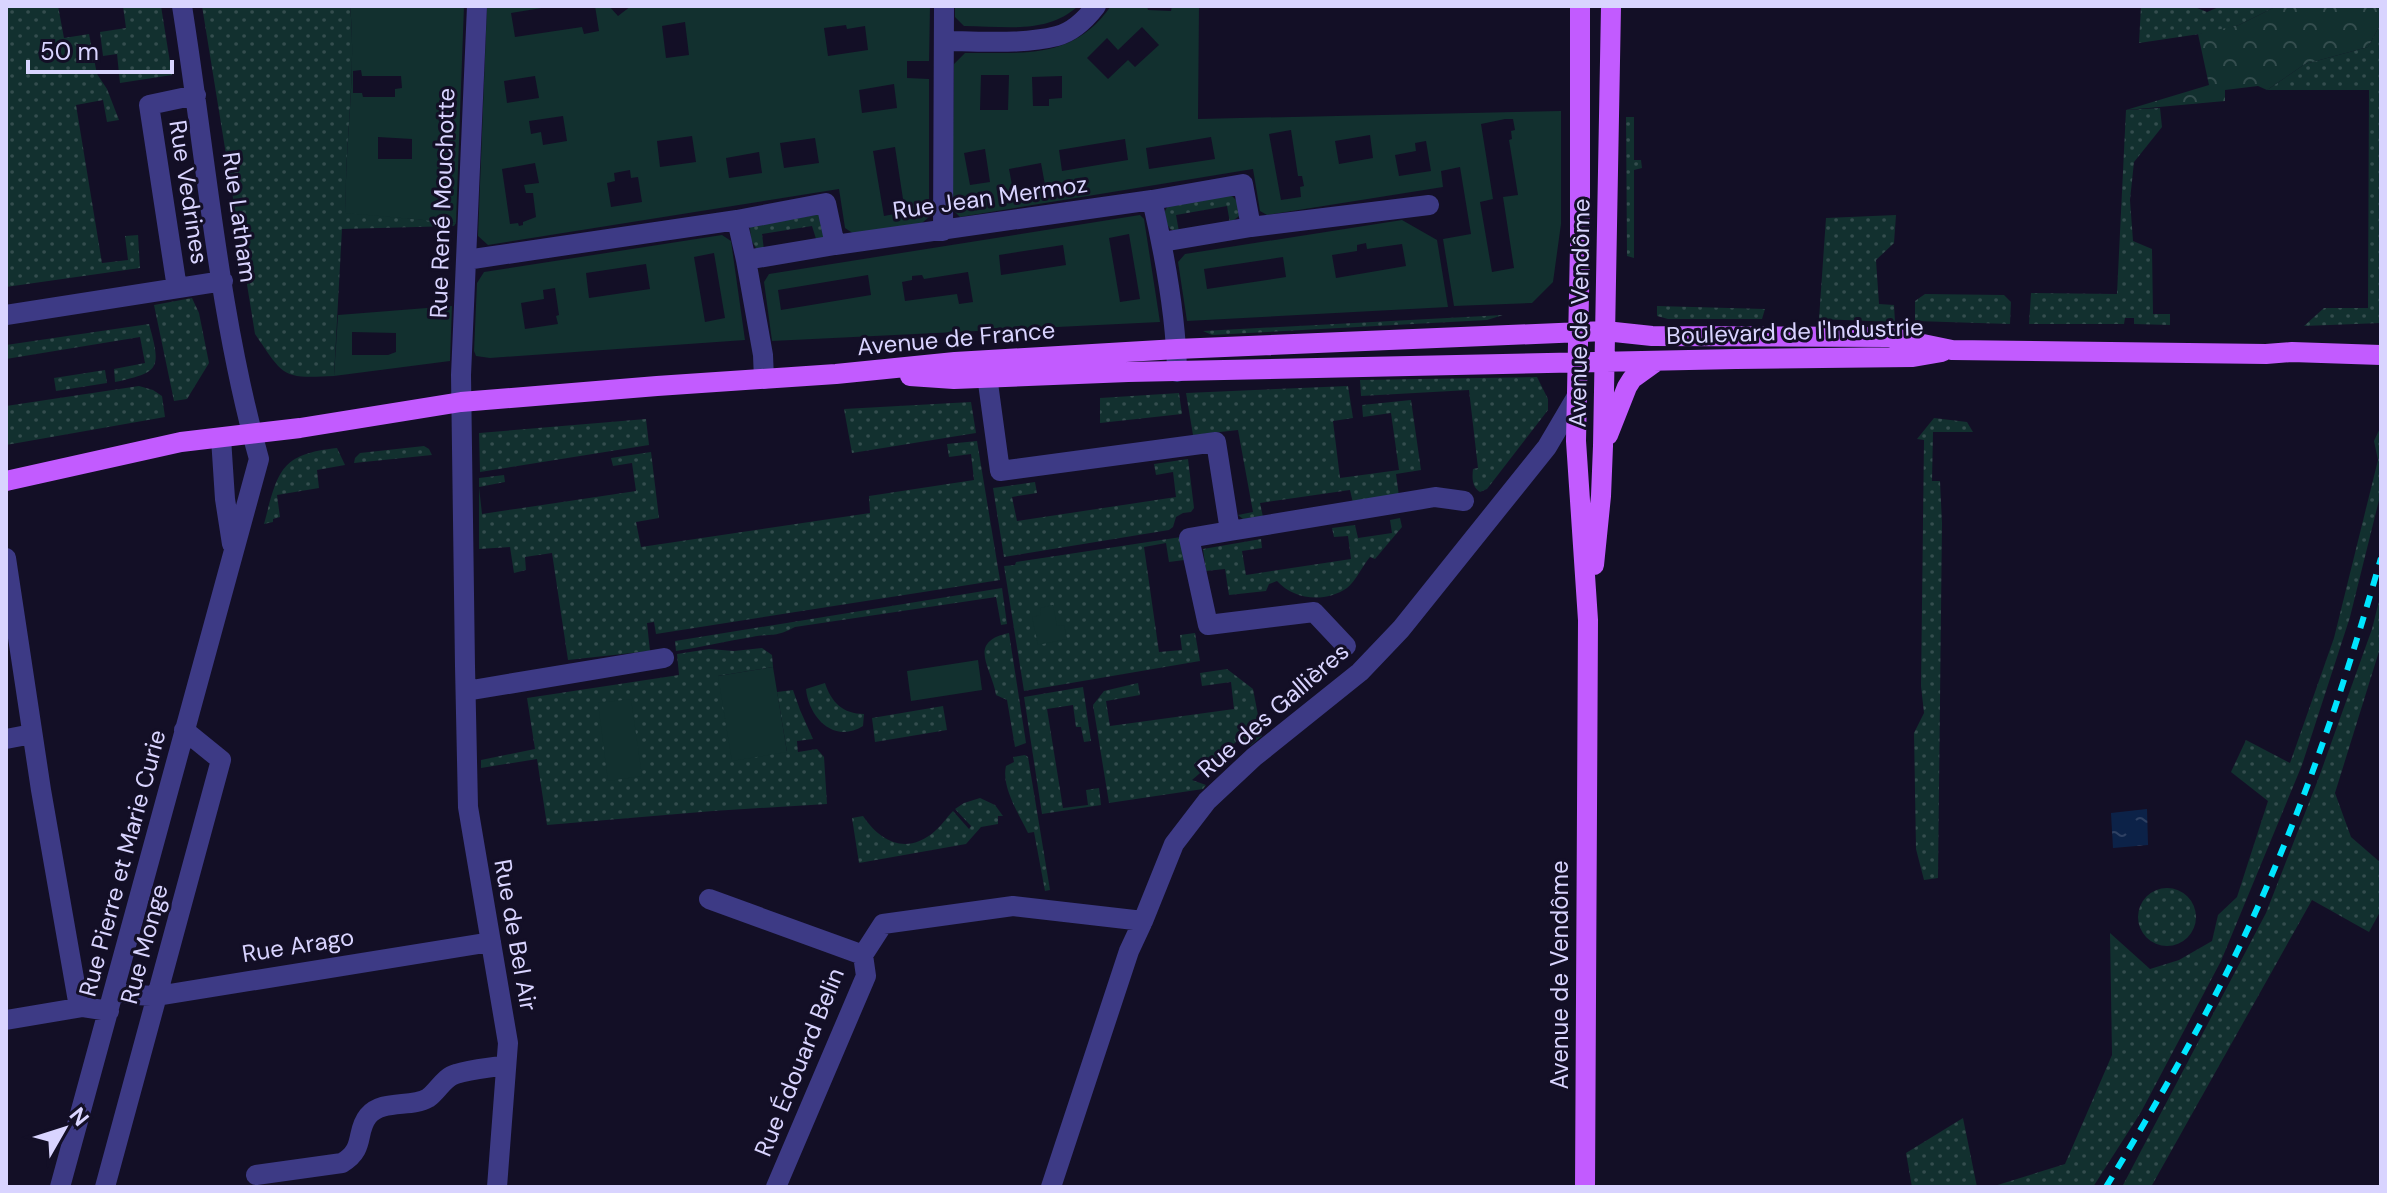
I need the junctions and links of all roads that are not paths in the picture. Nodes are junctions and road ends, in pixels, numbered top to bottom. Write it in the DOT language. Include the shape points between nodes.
graph roads {
  1 [pos="182,6"];
  2 [pos="477,6"];
  3 [pos="944,6"];
  4 [pos="1096,6"];
  5 [pos="1580,6"];
  6 [pos="1611,6"];
  7 [pos="944,41"];
  8 [pos="196,95"];
  9 [pos="1152,200"];
  10 [pos="1429,205"];
  11 [pos="737,220"];
  12 [pos="1251,227"];
  13 [pos="943,231"];
  14 [pos="1162,242"];
  15 [pos="835,245"];
  16 [pos="466,260"];
  17 [pos="746,260"];
  18 [pos="223,281"];
  19 [pos="177,288"];
  20 [pos="6,315"];
  21 [pos="1605,331"];
  22 [pos="1578,332"];
  23 [pos="1177,349"];
  24 [pos="1952,350"];
  25 [pos="2381,355"];
  26 [pos="1657,361"];
  27 [pos="1604,362"];
  28 [pos="1578,363"];
  29 [pos="986,369"];
  30 [pos="1177,372"];
  31 [pos="764,379"];
  32 [pos="1577,396"];
  33 [pos="461,402"];
  34 [pos="252,434"];
  35 [pos="221,438"];
  36 [pos="1576,441"];
  37 [pos="1603,446"];
  38 [pos="1547,447"];
  39 [pos="6,481"];
  40 [pos="1464,501"];
  41 [pos="1230,531"];
  42 [pos="233,552"];
  43 [pos="6,558"];
  44 [pos="1588,620"];
  45 [pos="1346,646"];
  46 [pos="664,658"];
  47 [pos="466,691"];
  48 [pos="184,730"];
  49 [pos="32,734"];
  50 [pos="6,739"];
  51 [pos="709,899"];
  52 [pos="1143,921"];
  53 [pos="491,942"];
  54 [pos="863,955"];
  55 [pos="157,996"];
  56 [pos="112,1001"];
  57 [pos="79,1007"];
  58 [pos="6,1020"];
  59 [pos="506,1065"];
  60 [pos="256,1175"];
  61 [pos="60,1187"];
  62 [pos="105,1187"];
  63 [pos="497,1187"];
  64 [pos="776,1187"];
  65 [pos="1051,1187"];
  66 [pos="1585,1187"];
  1 -- 8 [label="street, Rue Latham"];
  2 -- 16 [label="street, Rue René Mouchotte"];
  3 -- 7 [label="street"];
  4 -- 7 [label="street" via="1086,20 1060,36"];
  5 -- 22 [label="main road, Avenue de Vendôme"];
  6 -- 21 [label="main road, Avenue de Vendôme"];
  7 -- 13 [label="street"];
  8 -- 18 [label="street, Rue Latham"];
  8 -- 19 [label="street, Rue Vedrines" via="149,105"];
  9 -- 12 [label="street, Rue Jean Mermoz" via="1243,184"];
  9 -- 13 [label="street, Rue Jean Mermoz"];
  9 -- 14 [label="street"];
  10 -- 12 [label="street"];
  11 -- 15 [label="street" via="826,203"];
  11 -- 16 [label="street"];
  11 -- 17 [label="street"];
  12 -- 14 [label="street"];
  13 -- 15 [label="street, Rue Jean Mermoz"];
  14 -- 23 [label="street"];
  15 -- 17 [label="street, Rue Jean Mermoz"];
  16 -- 33 [label="street, Rue René Mouchotte"];
  17 -- 31 [label="street"];
  18 -- 19 [label="street, Rue Vedrines"];
  18 -- 34 [label="street, Rue Latham"];
  19 -- 20 [label="street, Rue Vedrines"];
  21 -- 22 [label="main road, Avenue de France"];
  21 -- 24 [label="main road, Boulevard de l'Industrie" via="1652,336 1889,337"];
  21 -- 27 [label="main road, Avenue de Vendôme"];
  22 -- 23 [label="main road, Avenue de France"];
  22 -- 28 [label="main road, Avenue de Vendôme"];
  23 -- 29 [label="main road, Avenue de France"];
  23 -- 30 [label="street"];
  24 -- 25 [label="main road"];
  24 -- 26 [label="main road, Boulevard de l'Industrie" via="1913,357"];
  26 -- 27 [label="main road, Boulevard de l'Industrie"];
  26 -- 37 [label="main road" via="1632,379"];
  27 -- 28 [label="main road, Boulevard de l'Industrie"];
  27 -- 37 [label="main road, Avenue de Vendôme"];
  28 -- 30 [label="main road, Avenue de France"];
  28 -- 32 [label="main road, Avenue de Vendôme"];
  29 -- 30 [label="main road, Avenue de France"];
  29 -- 31 [label="main road, Avenue de France"];
  29 -- 41 [label="street" via="1000,471 1216,442"];
  31 -- 33 [label="main road, Avenue de France"];
  32 -- 36 [label="main road, Avenue de Vendôme"];
  32 -- 38 [label="street, Rue des Gallières"];
  33 -- 34 [label="main road, Avenue de France"];
  33 -- 47 [label="street, Rue de Bel Air"];
  34 -- 35 [label="main road, Avenue de France"];
  34 -- 42 [label="street, Rue Pierre et Marie Curie" via="259,459"];
  35 -- 39 [label="main road, Avenue de France" via="165,445"];
  35 -- 42 [label="street, Rue Pierre et Marie Curie"];
  36 -- 38 [label="street"];
  36 -- 44 [label="main road, Avenue de Vendôme"];
  37 -- 44 [label="main road, Avenue de Vendôme"];
  38 -- 52 [label="street, Rue des Gallières" via="1401,629 1360,672 1207,801 1174,844"];
  40 -- 41 [label="street" via="1435,497"];
  41 -- 45 [label="street" via="1189,538 1208,625 1314,612"];
  42 -- 48 [label="street, Rue Pierre et Marie Curie"];
  43 -- 49 [label="street"];
  44 -- 66 [label="main road, Avenue de Vendôme"];
  46 -- 47 [label="street"];
  47 -- 53 [label="street, Rue de Bel Air" via="468,807"];
  48 -- 55 [label="street, Rue Monge" via="221,760"];
  48 -- 56 [label="street, Rue Pierre et Marie Curie"];
  49 -- 50 [label="street"];
  49 -- 57 [label="street"];
  51 -- 54 [label="street, Rue Édouard Belin"];
  52 -- 54 [label="street, Rue Édouard Belin" via="1013,906 883,924"];
  52 -- 65 [label="street, Rue des Gallières"];
  53 -- 55 [label="street, Rue Arago"];
  53 -- 59 [label="street, Rue de Bel Air" via="508,1043"];
  54 -- 64 [label="street, Rue Édouard Belin" via="866,976"];
  55 -- 56 [label="street, Rue Arago"];
  55 -- 62 [label="street, Rue Monge"];
  56 -- 57 [label="street, Rue Arago" via="98,1008"];
  56 -- 61 [label="street, Rue Pierre et Marie Curie"];
  57 -- 58 [label="street, Rue Arago"];
  59 -- 60 [label="street" via="452,1075 427,1099 371,1112 359,1147 342,1163"];
  59 -- 63 [label="street, Rue de Bel Air"];
}
